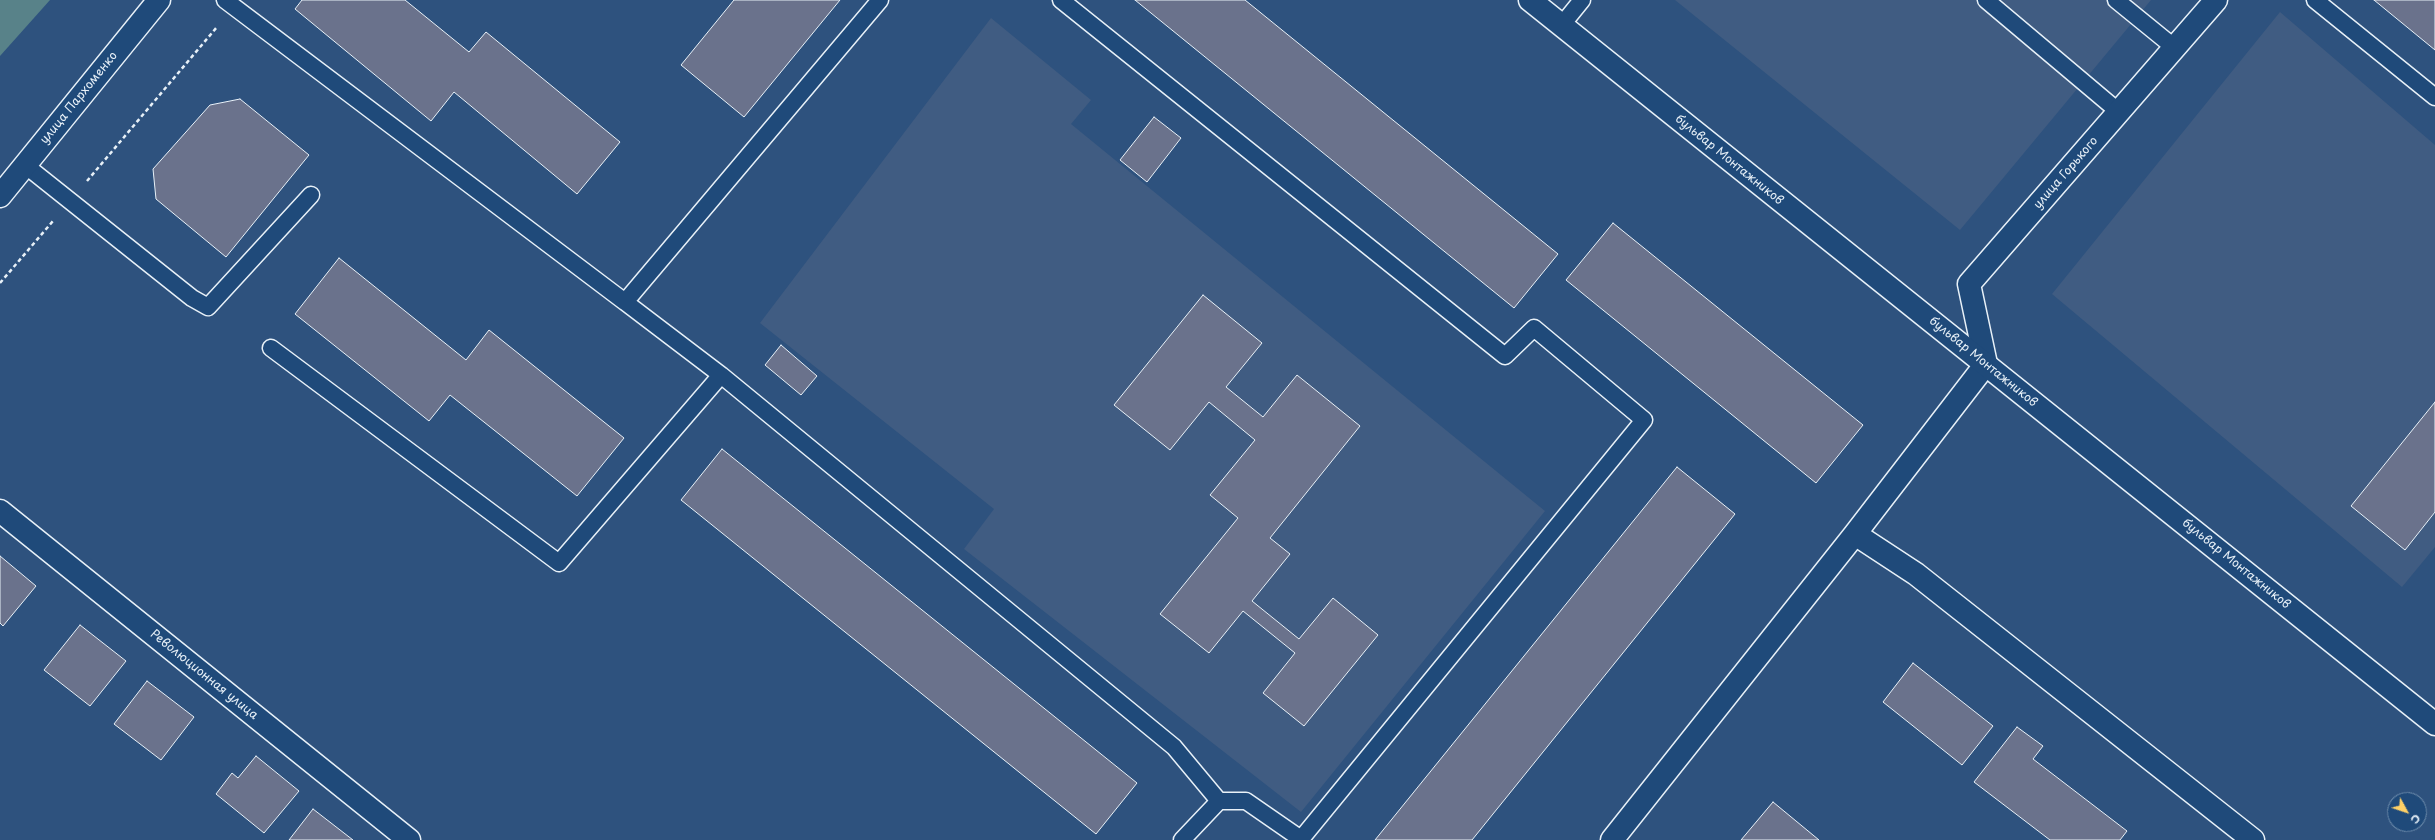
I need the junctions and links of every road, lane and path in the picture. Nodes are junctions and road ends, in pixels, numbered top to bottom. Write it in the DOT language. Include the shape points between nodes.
graph roads {
  1 [pos="159,0"];
  2 [pos="880,0"];
  3 [pos="1061,0"];
  4 [pos="1530,0"];
  5 [pos="1582,0"];
  6 [pos="1986,0"];
  7 [pos="2116,0"];
  8 [pos="2216,0"];
  9 [pos="2315,0"];
  10 [pos="229,4"];
  11 [pos="1561,26"];
  12 [pos="2175,48"];
  13 [pos="2435,98"];
  14 [pos="2119,112"];
  15 [pos="26,165"];
  16 [pos="311,194"];
  17 [pos="0,196"];
  18 [pos="70,201"];
  19 [pos="0,283"];
  20 [pos="625,302"];
  21 [pos="271,348"];
  22 [pos="1986,364"];
  23 [pos="721,375"];
  24 [pos="0,511"];
  25 [pos="1855,534"];
  26 [pos="2435,724"];
  27 [pos="1219,801"];
  28 [pos="408,840"];
  29 [pos="1182,840"];
  30 [pos="1612,840"];
  31 [pos="2253,840"];
  1 -- 15 [label="street, улица Пархоменко"];
  2 -- 20 [label="lane"];
  3 -- 27 [label="lane" via="1505,356 1534,328 1644,420 1301,839 1246,801"];
  4 -- 11 [label="street, бульвар Монтажников"];
  5 -- 11 [label="lane"];
  6 -- 14 [label="lane"];
  7 -- 12 [label="lane"];
  8 -- 12 [label="street, улица Горького"];
  9 -- 13 [label="lane"];
  10 -- 18 [label="path"];
  10 -- 20 [label="lane"];
  11 -- 22 [label="street, бульвар Монтажников"];
  12 -- 14 [label="street, улица Горького"];
  14 -- 22 [label="street, улица Горького" via="1969,284"];
  15 -- 17 [label="street, улица Пархоменко"];
  15 -- 18 [label="lane"];
  16 -- 18 [label="lane" via="208,307 192,298"];
  18 -- 19 [label="path"];
  20 -- 23 [label="lane"];
  21 -- 23 [label="lane" via="559,563"];
  22 -- 25 [label="street"];
  22 -- 26 [label="street, бульвар Монтажников"];
  23 -- 27 [label="lane" via="1174,747"];
  24 -- 28 [label="street, Революционная улица"];
  25 -- 30 [label="street"];
  25 -- 31 [label="street" via="1916,574"];
  27 -- 29 [label="lane"];
}
